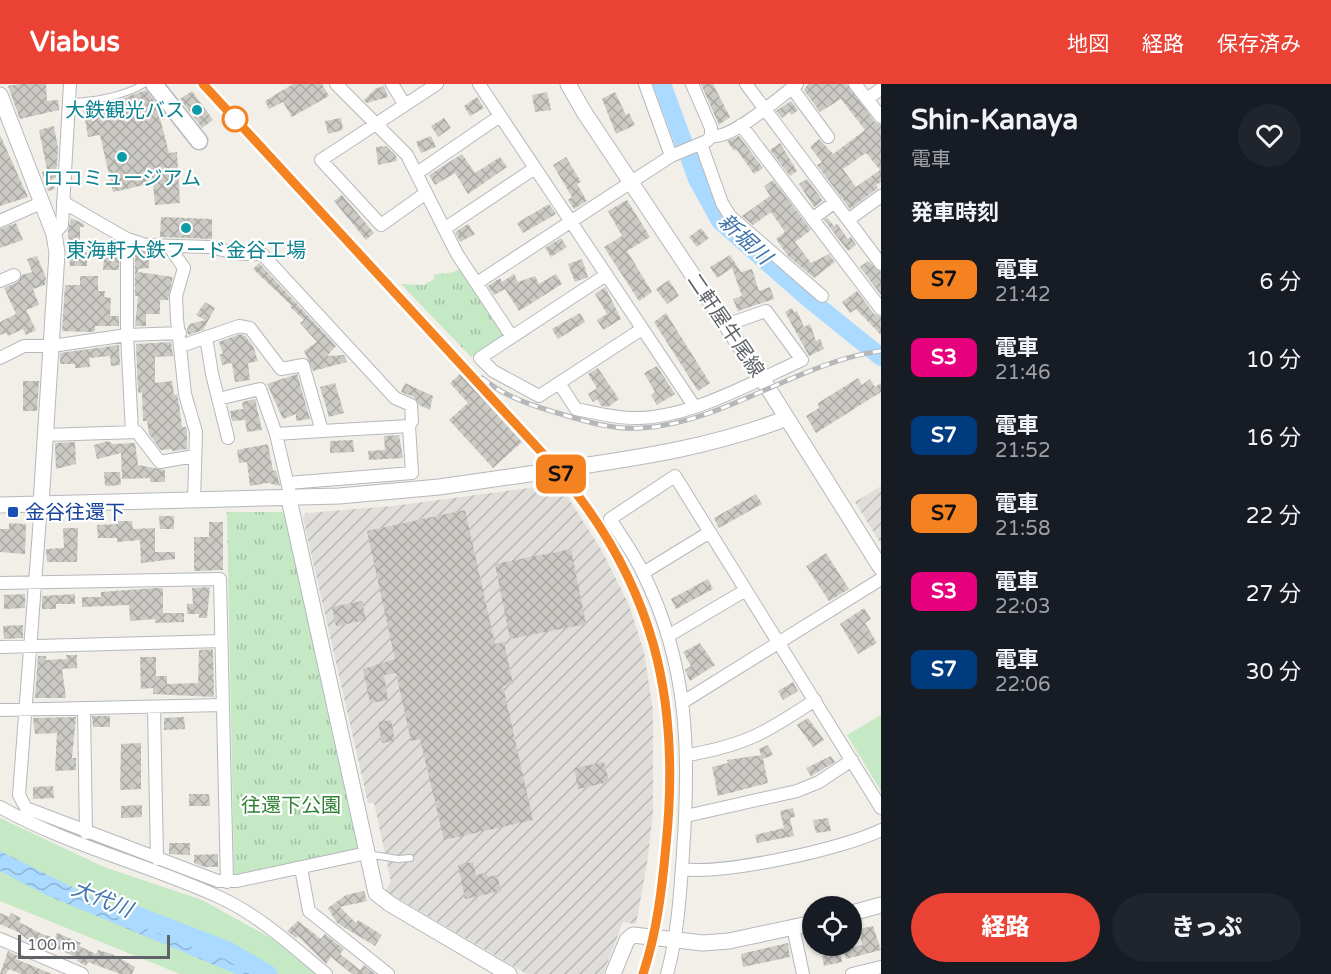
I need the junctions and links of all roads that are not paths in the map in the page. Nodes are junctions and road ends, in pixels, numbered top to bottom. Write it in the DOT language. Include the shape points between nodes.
graph roads {
  1 [pos="70,84"];
  2 [pos="144,84"];
  3 [pos="154,84"];
  4 [pos="336,84"];
  5 [pos="392,84"];
  6 [pos="437,84"];
  7 [pos="479,84"];
  8 [pos="568,84"];
  9 [pos="645,84"];
  10 [pos="692,84"];
  11 [pos="746,84"];
  12 [pos="855,84"];
  13 [pos="794,86"];
  14 [pos="881,89"];
  15 [pos="0,95"];
  16 [pos="867,99"];
  17 [pos="69,102"];
  18 [pos="405,105"];
  19 [pos="764,109"];
  20 [pos="500,116"];
  21 [pos="881,117"];
  22 [pos="377,124"];
  23 [pos="741,125"];
  24 [pos="828,137"];
  25 [pos="199,141"];
  26 [pos="703,142"];
  27 [pos="674,155"];
  28 [pos="535,168"];
  29 [pos="417,173"];
  30 [pos="631,183"];
  31 [pos="426,193"];
  32 [pos="881,196"];
  33 [pos="63,201"];
  34 [pos="41,202"];
  35 [pos="835,202"];
  36 [pos="812,219"];
  37 [pos="848,220"];
  38 [pos="0,221"];
  39 [pos="570,221"];
  40 [pos="444,230"];
  41 [pos="54,234"];
  42 [pos="126,239"];
  43 [pos="170,246"];
  44 [pos="881,264"];
  45 [pos="14,275"];
  46 [pos="606,275"];
  47 [pos="0,281"];
  48 [pos="477,283"];
  49 [pos="822,296"];
  50 [pos="881,309"];
  51 [pos="726,325"];
  52 [pos="642,328"];
  53 [pos="127,334"];
  54 [pos="206,337"];
  55 [pos="512,337"];
  56 [pos="181,339"];
  57 [pos="52,346"];
  58 [pos="0,358"];
  59 [pos="761,378"];
  60 [pos="559,383"];
  61 [pos="218,399"];
  62 [pos="694,406"];
  63 [pos="787,418"];
  64 [pos="409,426"];
  65 [pos="322,431"];
  66 [pos="132,432"];
  67 [pos="276,434"];
  68 [pos="45,435"];
  69 [pos="228,438"];
  70 [pos="194,456"];
  71 [pos="288,483"];
  72 [pos="289,499"];
  73 [pos="194,501"];
  74 [pos="41,504"];
  75 [pos="0,505"];
  76 [pos="710,532"];
  77 [pos="881,568"];
  78 [pos="643,573"];
  79 [pos="881,579"];
  80 [pos="35,583"];
  81 [pos="0,584"];
  82 [pos="746,590"];
  83 [pos="668,636"];
  84 [pos="221,641"];
  85 [pos="780,644"];
  86 [pos="30,646"];
  87 [pos="0,647"];
  88 [pos="815,700"];
  89 [pos="683,702"];
  90 [pos="223,705"];
  91 [pos="154,707"];
  92 [pos="25,709"];
  93 [pos="84,709"];
  94 [pos="0,710"];
  95 [pos="688,755"];
  96 [pos="852,760"];
  97 [pos="0,807"];
  98 [pos="881,808"];
  99 [pos="686,816"];
  100 [pos="881,830"];
  101 [pos="86,833"];
  102 [pos="367,854"];
  103 [pos="410,858"];
  104 [pos="156,859"];
  105 [pos="301,868"];
  106 [pos="682,869"];
  107 [pos="227,882"];
  108 [pos="881,905"];
  109 [pos="862,910"];
  110 [pos="802,925"];
  111 [pos="793,927"];
  112 [pos="0,939"];
  113 [pos="676,941"];
  114 [pos="881,967"];
  115 [pos="82,974"];
  116 [pos="326,974"];
  117 [pos="388,974"];
  118 [pos="509,974"];
  119 [pos="613,974"];
  120 [pos="667,974"];
  121 [pos="803,974"];
  122 [pos="852,974"];
  1 -- 17 [label="street"];
  2 -- 17 [label="lane"];
  3 -- 25 [label="main road"];
  4 -- 22 [label="street"];
  5 -- 18 [label="street"];
  6 -- 18 [label="street"];
  7 -- 20 [label="street"];
  8 -- 30 [label="street, 二軒屋牛尾線"];
  9 -- 27 [label="street"];
  10 -- 26 [label="street" via="711,128"];
  11 -- 19 [label="street"];
  12 -- 16 [label="street"];
  13 -- 19 [label="street"];
  13 -- 24 [label="street"];
  14 -- 16 [label="street"];
  15 -- 34 [label="street"];
  16 -- 21 [label="street"];
  17 -- 33 [label="street"];
  18 -- 22 [label="street"];
  19 -- 23 [label="street"];
  19 -- 35 [label="street"];
  20 -- 28 [label="street"];
  20 -- 29 [label="street"];
  22 -- 29 [label="street" via="407,155"];
  22 -- 31 [label="street" via="321,160 381,225"];
  23 -- 26 [label="street"];
  23 -- 36 [label="street"];
  26 -- 27 [label="street"];
  26 -- 49 [label="street" via="722,203 730,216"];
  27 -- 30 [label="street"];
  28 -- 39 [label="street"];
  28 -- 40 [label="street"];
  29 -- 31 [label="street"];
  30 -- 39 [label="street"];
  30 -- 51 [label="street, 二軒屋牛尾線"];
  31 -- 40 [label="street"];
  32 -- 37 [label="street"];
  33 -- 41 [label="street" via="62,225"];
  33 -- 42 [label="street"];
  34 -- 38 [label="street"];
  34 -- 41 [label="street"];
  35 -- 36 [label="street"];
  35 -- 37 [label="street"];
  36 -- 50 [label="street"];
  37 -- 44 [label="street"];
  39 -- 46 [label="street"];
  39 -- 48 [label="street"];
  40 -- 48 [label="street"];
  41 -- 57 [label="street" via="57,253"];
  42 -- 43 [label="street"];
  42 -- 53 [label="street"];
  43 -- 56 [label="street" via="184,268 176,296"];
  43 -- 64 [label="street" via="262,254 395,398 411,405"];
  45 -- 47 [label="street"];
  46 -- 52 [label="street"];
  46 -- 55 [label="street"];
  48 -- 55 [label="street"];
  51 -- 59 [label="street, 二軒屋牛尾線"];
  51 -- 59 [label="street" via="766,311 802,360"];
  52 -- 60 [label="street"];
  52 -- 62 [label="street"];
  53 -- 56 [label="street"];
  53 -- 57 [label="street"];
  53 -- 66 [label="street"];
  54 -- 56 [label="street"];
  54 -- 61 [label="street"];
  54 -- 65 [label="street" via="239,326 250,328 281,369 303,365"];
  55 -- 60 [label="street" via="480,358 493,371 539,396"];
  56 -- 70 [label="street" via="185,394 196,432"];
  57 -- 58 [label="street" via="24,346"];
  57 -- 68 [label="street"];
  59 -- 62 [label="street"];
  59 -- 63 [label="street, 二軒屋牛尾線"];
  60 -- 62 [label="street" via="576,409 607,416 667,415"];
  61 -- 67 [label="street" via="260,389"];
  61 -- 69 [label="street"];
  63 -- 72 [label="street, bridge" via="690,449 428,488"];
  63 -- 77 [label="street, 二軒屋牛尾線"];
  64 -- 65 [label="street"];
  64 -- 71 [label="street" via="412,473"];
  65 -- 67 [label="street"];
  66 -- 68 [label="street"];
  66 -- 70 [label="street" via="137,432 160,462"];
  67 -- 71 [label="street"];
  68 -- 74 [label="street"];
  70 -- 73 [label="street"];
  71 -- 72 [label="street"];
  72 -- 73 [label="street"];
  72 -- 102 [label="street"];
  73 -- 74 [label="street"];
  74 -- 75 [label="street"];
  74 -- 80 [label="street"];
  76 -- 78 [label="street"];
  76 -- 78 [label="street" via="675,476 610,519"];
  76 -- 82 [label="street"];
  78 -- 83 [label="street"];
  79 -- 85 [label="street"];
  80 -- 81 [label="street"];
  80 -- 84 [label="street" via="220,579"];
  80 -- 86 [label="street"];
  82 -- 83 [label="street"];
  82 -- 85 [label="street"];
  83 -- 89 [label="street"];
  84 -- 86 [label="street"];
  84 -- 90 [label="street"];
  85 -- 88 [label="street"];
  85 -- 89 [label="street"];
  86 -- 87 [label="street"];
  86 -- 92 [label="street"];
  88 -- 95 [label="street" via="749,741"];
  88 -- 96 [label="street"];
  89 -- 95 [label="street"];
  90 -- 91 [label="street"];
  90 -- 107 [label="street"];
  91 -- 93 [label="street"];
  91 -- 104 [label="street"];
  92 -- 93 [label="street"];
  92 -- 94 [label="street"];
  92 -- 101 [label="street" via="21,802 26,808"];
  93 -- 101 [label="street"];
  95 -- 99 [label="street"];
  96 -- 98 [label="street"];
  96 -- 99 [label="street" via="797,791"];
  97 -- 116 [label="street" via="54,834 221,898 251,915"];
  99 -- 106 [label="street"];
  100 -- 106 [label="street" via="844,843 733,868"];
  101 -- 104 [label="street"];
  102 -- 103 [label="lane"];
  102 -- 105 [label="street"];
  102 -- 118 [label="street" via="373,884 382,898"];
  104 -- 107 [label="street"];
  105 -- 107 [label="street"];
  105 -- 117 [label="street" via="309,911"];
  106 -- 113 [label="street"];
  108 -- 109 [label="street"];
  110 -- 111 [label="street"];
  111 -- 113 [label="street" via="729,941"];
  111 -- 121 [label="street"];
  112 -- 115 [label="street"];
  113 -- 119 [label="street" via="633,934"];
  113 -- 120 [label="street"];
  114 -- 122 [label="street"];
}
